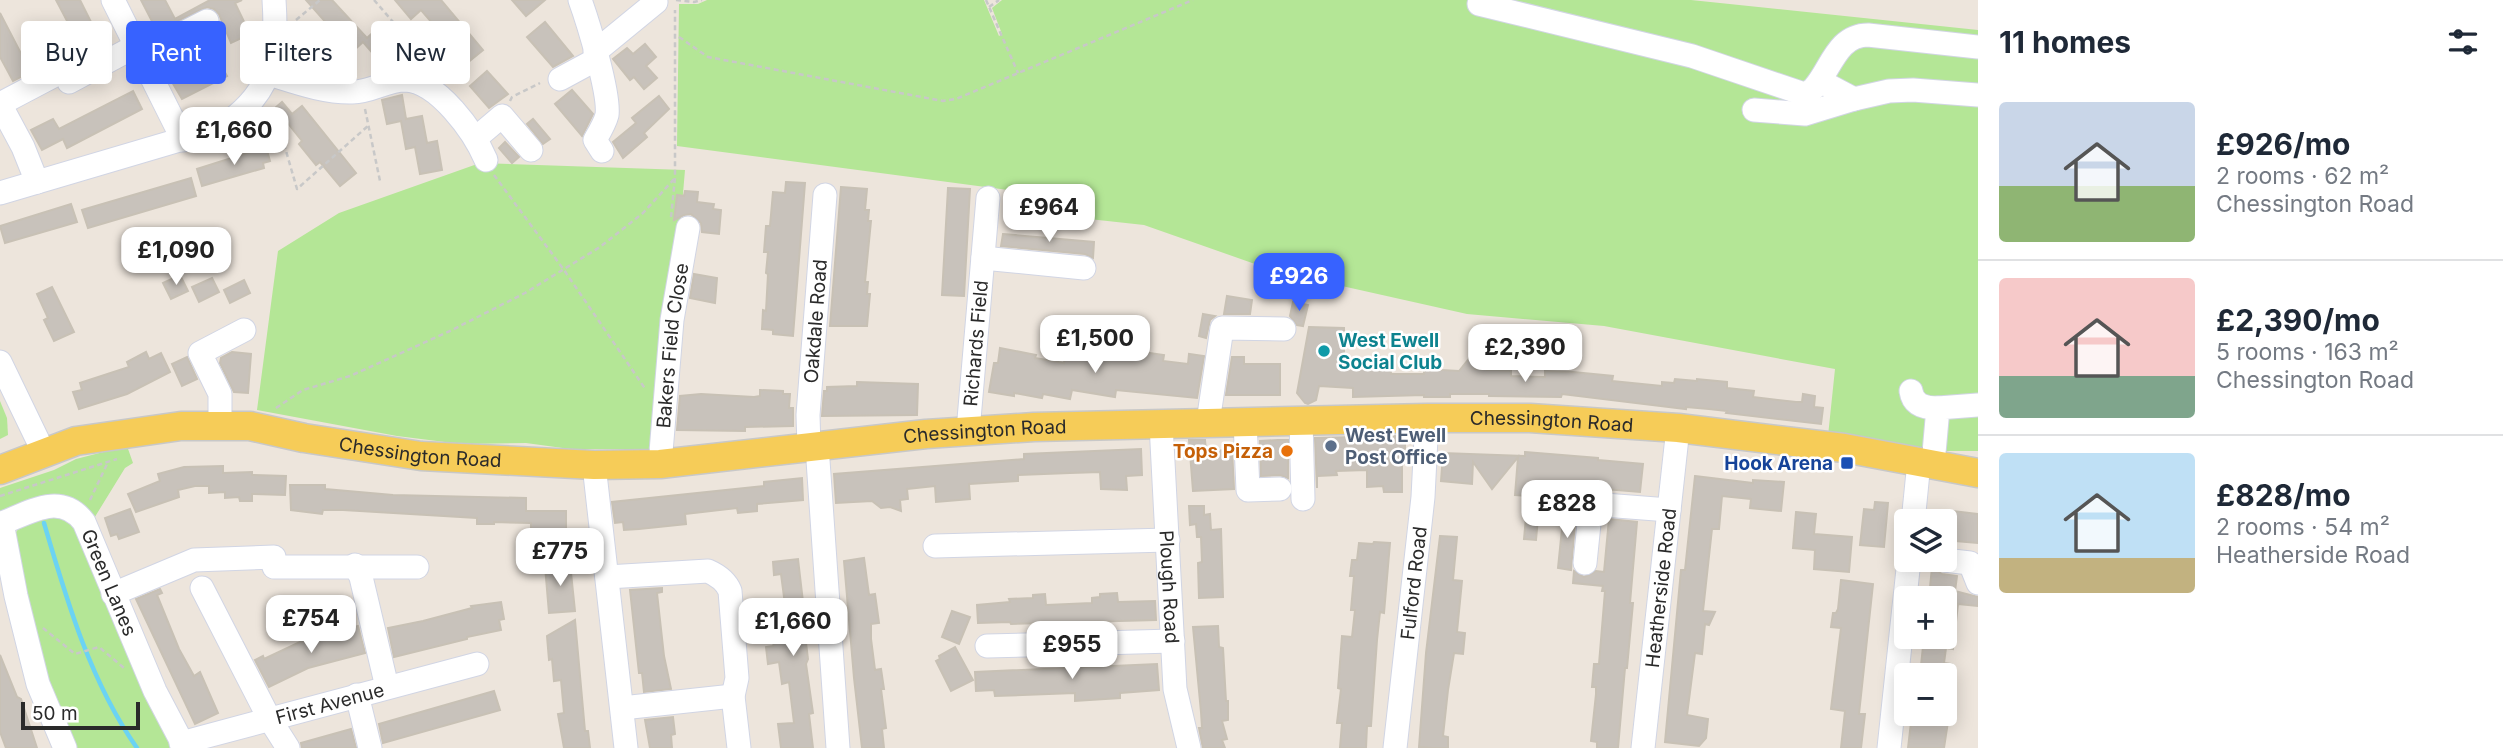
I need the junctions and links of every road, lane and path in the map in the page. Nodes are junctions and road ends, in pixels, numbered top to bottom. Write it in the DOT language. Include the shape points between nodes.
graph roads {
  1 [pos="113,0"];
  2 [pos="274,0"];
  3 [pos="320,0"];
  4 [pos="374,0"];
  5 [pos="580,0"];
  6 [pos="702,0"];
  7 [pos="986,0"];
  8 [pos="999,0"];
  9 [pos="1193,0"];
  10 [pos="666,1"];
  11 [pos="1479,4"];
  12 [pos="989,7"];
  13 [pos="276,21"];
  14 [pos="295,21"];
  15 [pos="392,21"];
  16 [pos="126,26"];
  17 [pos="678,37"];
  18 [pos="1978,47"];
  19 [pos="126,54"];
  20 [pos="596,56"];
  21 [pos="1018,73"];
  22 [pos="560,79"];
  23 [pos="1820,81"];
  24 [pos="155,84"];
  25 [pos="265,84"];
  26 [pos="309,84"];
  27 [pos="386,84"];
  28 [pos="421,84"];
  29 [pos="1978,95"];
  30 [pos="1854,99"];
  31 [pos="0,104"];
  32 [pos="1754,110"];
  33 [pos="502,116"];
  34 [pos="369,125"];
  35 [pos="476,138"];
  36 [pos="183,140"];
  37 [pos="284,144"];
  38 [pos="531,150"];
  39 [pos="602,151"];
  40 [pos="486,160"];
  41 [pos="675,178"];
  42 [pos="37,182"];
  43 [pos="0,193"];
  44 [pos="825,195"];
  45 [pos="988,198"];
  46 [pos="688,228"];
  47 [pos="983,258"];
  48 [pos="1084,268"];
  49 [pos="564,270"];
  50 [pos="244,330"];
  51 [pos="1284,330"];
  52 [pos="0,362"];
  53 [pos="1911,390"];
  54 [pos="650,396"];
  55 [pos="1978,405"];
  56 [pos="1938,408"];
  57 [pos="1427,418"];
  58 [pos="1301,420"];
  59 [pos="1245,421"];
  60 [pos="1208,422"];
  61 [pos="1161,424"];
  62 [pos="220,425"];
  63 [pos="250,426"];
  64 [pos="1678,428"];
  65 [pos="968,431"];
  66 [pos="813,447"];
  67 [pos="43,452"];
  68 [pos="108,462"];
  69 [pos="1926,463"];
  70 [pos="660,464"];
  71 [pos="594,465"];
  72 [pos="0,470"];
  73 [pos="1978,473"];
  74 [pos="1280,489"];
  75 [pos="1303,499"];
  76 [pos="1916,509"];
  77 [pos="1669,510"];
  78 [pos="84,522"];
  79 [pos="1,524"];
  80 [pos="1168,540"];
  81 [pos="935,546"];
  82 [pos="1957,562"];
  83 [pos="1585,563"];
  84 [pos="355,565"];
  85 [pos="417,567"];
  86 [pos="1908,572"];
  87 [pos="607,577"];
  88 [pos="1978,583"];
  89 [pos="202,588"];
  90 [pos="113,594"];
  91 [pos="12,602"];
  92 [pos="1173,641"];
  93 [pos="987,646"];
  94 [pos="99,648"];
  95 [pos="477,664"];
  96 [pos="387,687"];
  97 [pos="357,695"];
  98 [pos="733,696"];
  99 [pos="622,708"];
  100 [pos="269,718"];
  101 [pos="183,745"];
  102 [pos="65,748"];
  103 [pos="288,748"];
  104 [pos="370,748"];
  105 [pos="626,748"];
  106 [pos="739,748"];
  107 [pos="838,748"];
  108 [pos="1189,748"];
  109 [pos="1395,748"];
  110 [pos="1643,748"];
  111 [pos="1889,748"];
  1 -- 16 [label="street"];
  2 -- 13 [label="street"];
  3 -- 14 [label="path"];
  4 -- 15 [label="path"];
  5 -- 20 [label="street"];
  6 -- 10 [label="path"];
  7 -- 12 [label="path"];
  8 -- 12 [label="path"];
  9 -- 21 [label="path"];
  10 -- 20 [label="street"];
  11 -- 23 [label="street" via="1692,56 1788,90 1808,93"];
  12 -- 21 [label="path"];
  17 -- 21 [label="path" via="708,57 934,101 951,101"];
  18 -- 23 [label="street" via="1860,35 1841,47"];
  19 -- 31 [label="street"];
  20 -- 22 [label="street"];
  20 -- 39 [label="street" via="606,98 607,116 595,140"];
  22 -- 33 [label="path" via="551,77 512,97"];
  23 -- 30 [label="street"];
  24 -- 36 [label="street"];
  25 -- 36 [label="street" via="237,117"];
  26 -- 27 [label="street" via="337,91 368,91"];
  28 -- 35 [label="street" via="442,99"];
  29 -- 30 [label="street" via="1905,90"];
  30 -- 32 [label="street" via="1805,114"];
  31 -- 42 [label="street"];
  33 -- 35 [label="street"];
  33 -- 38 [label="street"];
  34 -- 37 [label="path" via="297,189"];
  35 -- 40 [label="street"];
  36 -- 42 [label="street"];
  40 -- 49 [label="path"];
  41 -- 49 [label="path" via="643,212"];
  42 -- 43 [label="street"];
  44 -- 66 [label="street, Oakdale Road" via="808,415"];
  45 -- 47 [label="street, Richards Field"];
  46 -- 70 [label="street, Bakers Field Close" via="672,320"];
  47 -- 48 [label="street, Richards Field"];
  47 -- 65 [label="street, Richards Field"];
  49 -- 54 [label="path"];
  49 -- 63 [label="path" via="450,331 350,376 303,390"];
  50 -- 62 [label="street" via="200,353 220,394"];
  51 -- 60 [label="street" via="1222,328"];
  52 -- 67 [label="street"];
  53 -- 56 [label="street" via="1918,404"];
  55 -- 56 [label="street"];
  56 -- 69 [label="street"];
  57 -- 58 [label="main road, Chessington Road"];
  57 -- 64 [label="main road, Chessington Road" via="1530,418"];
  57 -- 109 [label="street, Fulford Road" via="1423,497"];
  58 -- 59 [label="main road, Chessington Road"];
  58 -- 75 [label="street"];
  59 -- 60 [label="main road, Chessington Road"];
  59 -- 74 [label="street" via="1248,490"];
  60 -- 61 [label="main road, Chessington Road"];
  61 -- 65 [label="main road, Chessington Road"];
  61 -- 80 [label="street, Plough Road"];
  62 -- 63 [label="main road, Chessington Road"];
  62 -- 67 [label="main road, Chessington Road" via="134,431"];
  63 -- 71 [label="main road, Chessington Road" via="421,456"];
  64 -- 69 [label="main road, Chessington Road"];
  64 -- 77 [label="street, Heatherside Road"];
  65 -- 66 [label="main road, Chessington Road"];
  66 -- 70 [label="main road, Chessington Road"];
  66 -- 107 [label="street, Oakdale Road"];
  67 -- 72 [label="main road, Chessington Road"];
  68 -- 78 [label="path" via="91,494"];
  69 -- 73 [label="main road, Chessington Road"];
  69 -- 76 [label="street"];
  70 -- 71 [label="main road, Chessington Road"];
  71 -- 87 [label="street"];
  77 -- 83 [label="street" via="1591,504"];
  77 -- 110 [label="street, Heatherside Road"];
  78 -- 79 [label="street, Green Lanes" via="75,510 54,505"];
  78 -- 90 [label="street, Green Lanes"];
  79 -- 91 [label="street, Green Lanes"];
  80 -- 81 [label="street"];
  80 -- 92 [label="street, Plough Road"];
  82 -- 88 [label="street" via="1969,563"];
  84 -- 85 [label="street"];
  84 -- 90 [label="street" via="194,560"];
  84 -- 96 [label="street"];
  86 -- 111 [label="street"];
  87 -- 98 [label="street" via="716,574 730,591 737,678"];
  87 -- 99 [label="street"];
  89 -- 100 [label="street"];
  90 -- 101 [label="street, Green Lanes"];
  91 -- 94 [label="path" via="75,654"];
  91 -- 102 [label="street, Green Lanes" via="38,684"];
  92 -- 93 [label="street"];
  92 -- 108 [label="street, Plough Road" via="1175,688"];
  95 -- 96 [label="street, First Avenue"];
  96 -- 97 [label="street, First Avenue"];
  97 -- 100 [label="street, First Avenue"];
  97 -- 104 [label="street"];
  98 -- 99 [label="street"];
  98 -- 106 [label="street"];
  99 -- 105 [label="street"];
  100 -- 101 [label="street, First Avenue"];
  100 -- 103 [label="street"];
}
